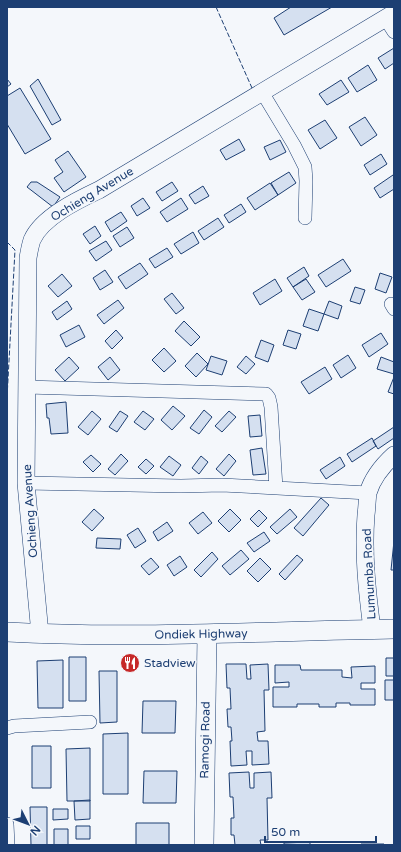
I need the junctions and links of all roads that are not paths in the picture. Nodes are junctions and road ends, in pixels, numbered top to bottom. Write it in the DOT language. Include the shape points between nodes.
graph roads {
  1 [pos="391,21"];
  2 [pos="262,92"];
  3 [pos="305,218"];
  4 [pos="26,387"];
  5 [pos="394,455"];
  6 [pos="26,483"];
  7 [pos="276,488"];
  8 [pos="368,493"];
  9 [pos="372,629"];
  10 [pos="394,629"];
  11 [pos="7,632"];
  12 [pos="40,634"];
  13 [pos="207,635"];
  14 [pos="90,722"];
  15 [pos="7,728"];
  16 [pos="7,824"];
  17 [pos="8,845"];
  18 [pos="204,845"];
  1 -- 2 [label="street, Ochieng Avenue"];
  2 -- 3 [label="street" via="305,167"];
  2 -- 4 [label="street, Ochieng Avenue" via="72,204 38,230 32,239 28,258"];
  4 -- 6 [label="street, Ochieng Avenue"];
  4 -- 7 [label="street" via="266,394 271,407"];
  5 -- 8 [label="street, Lumumba Road" via="373,480"];
  6 -- 7 [label="street"];
  6 -- 12 [label="street, Ochieng Avenue"];
  7 -- 8 [label="street"];
  8 -- 9 [label="street, Lumumba Road" via="364,538"];
  9 -- 10 [label="main road, Ondiek Highway"];
  9 -- 13 [label="main road, Ondiek Highway"];
  11 -- 12 [label="main road, Ondiek Highway"];
  12 -- 13 [label="main road, Ondiek Highway"];
  13 -- 18 [label="main road, Ramogi Road"];
  14 -- 15 [label="street"];
  16 -- 17 [label="street"];
}
